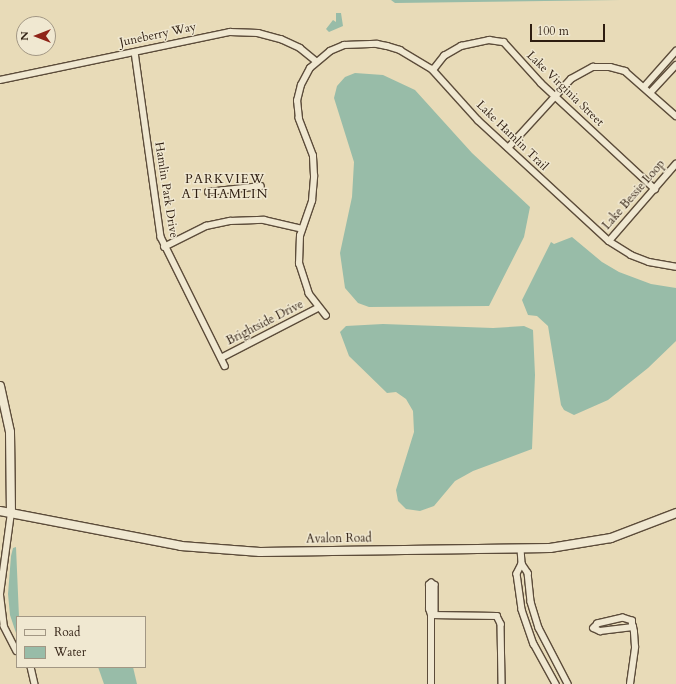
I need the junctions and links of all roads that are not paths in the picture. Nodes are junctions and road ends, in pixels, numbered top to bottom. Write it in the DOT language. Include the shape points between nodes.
graph roads {
  1 [pos="676,51"];
  2 [pos="135,52"];
  3 [pos="316,61"];
  4 [pos="676,65"];
  5 [pos="433,70"];
  6 [pos="0,80"];
  7 [pos="644,87"];
  8 [pos="650,93"];
  9 [pos="555,96"];
  10 [pos="676,116"];
  11 [pos="508,148"];
  12 [pos="676,164"];
  13 [pos="261,186"];
  14 [pos="654,189"];
  15 [pos="208,192"];
  16 [pos="302,229"];
  17 [pos="609,241"];
  18 [pos="164,246"];
  19 [pos="676,267"];
  20 [pos="318,308"];
  21 [pos="326,316"];
  22 [pos="221,358"];
  23 [pos="225,366"];
  24 [pos="0,386"];
  25 [pos="0,511"];
  26 [pos="676,512"];
  27 [pos="11,513"];
  28 [pos="521,549"];
  29 [pos="522,564"];
  30 [pos="0,588"];
  31 [pos="0,594"];
  32 [pos="633,627"];
  33 [pos="16,649"];
  34 [pos="31,668"];
  35 [pos="35,684"];
  36 [pos="432,684"];
  37 [pos="502,684"];
  38 [pos="556,684"];
  39 [pos="568,684"];
  40 [pos="630,684"];
  1 -- 7 [label="street"];
  2 -- 3 [label="street, Juneberry Way" via="218,34 246,32 285,41 300,48"];
  2 -- 6 [label="street, Juneberry Way"];
  2 -- 18 [label="street, Hamlin Park Drive" via="158,227"];
  3 -- 5 [label="street, Lake Hamlin Trail" via="344,45 377,44 400,50"];
  3 -- 16 [label="street, Lake Hamlin Trail" via="302,80 298,100 300,119 312,152 314,176 312,201"];
  4 -- 8 [label="street"];
  5 -- 9 [label="street, Lake Virginia Street" via="444,56 461,46 476,41 500,41 508,45"];
  5 -- 11 [label="street, Lake Hamlin Trail" via="478,120"];
  7 -- 8 [label="street"];
  7 -- 9 [label="street" via="625,71 603,66 578,74"];
  8 -- 10 [label="street"];
  9 -- 11 [label="street"];
  9 -- 14 [label="street, Lake Virginia Street"];
  11 -- 17 [label="street, Lake Hamlin Trail"];
  12 -- 14 [label="street, Lake Bessie Loop"];
  13 -- 15 [label="street"];
  14 -- 17 [label="street, Lake Bessie Loop"];
  16 -- 18 [label="street" via="264,220 230,220 206,226"];
  16 -- 20 [label="street, Lake Hamlin Trail" via="298,251 300,268 307,291"];
  17 -- 19 [label="street, Lake Hamlin Trail" via="631,255 649,262"];
  18 -- 22 [label="street, Hamlin Park Drive"];
  20 -- 21 [label="street, Lake Hamlin Trail"];
  20 -- 22 [label="street, Brightside Drive"];
  22 -- 23 [label="street, Hamlin Park Drive"];
  24 -- 27 [label="main road" via="10,432"];
  25 -- 27 [label="main road, Avalon Road"];
  26 -- 28 [label="main road, Avalon Road" via="611,538 573,546"];
  27 -- 28 [label="main road, Avalon Road" via="152,541 217,550"];
  27 -- 31 [label="street"];
  28 -- 29 [label="street"];
  29 -- 38 [label="street" via="517,574 524,619 534,644"];
  29 -- 39 [label="street" via="528,573 530,598 539,628"];
  30 -- 31 [label="street"];
  31 -- 33 [label="street" via="4,626"];
  32 -- 32 [label="street" via="600,631 594,628 598,624 624,618 631,620"];
  32 -- 40 [label="street" via="634,651"];
  34 -- 35 [label="street"];
  36 -- 37 [label="street" via="433,615 497,616 501,624"];
}
